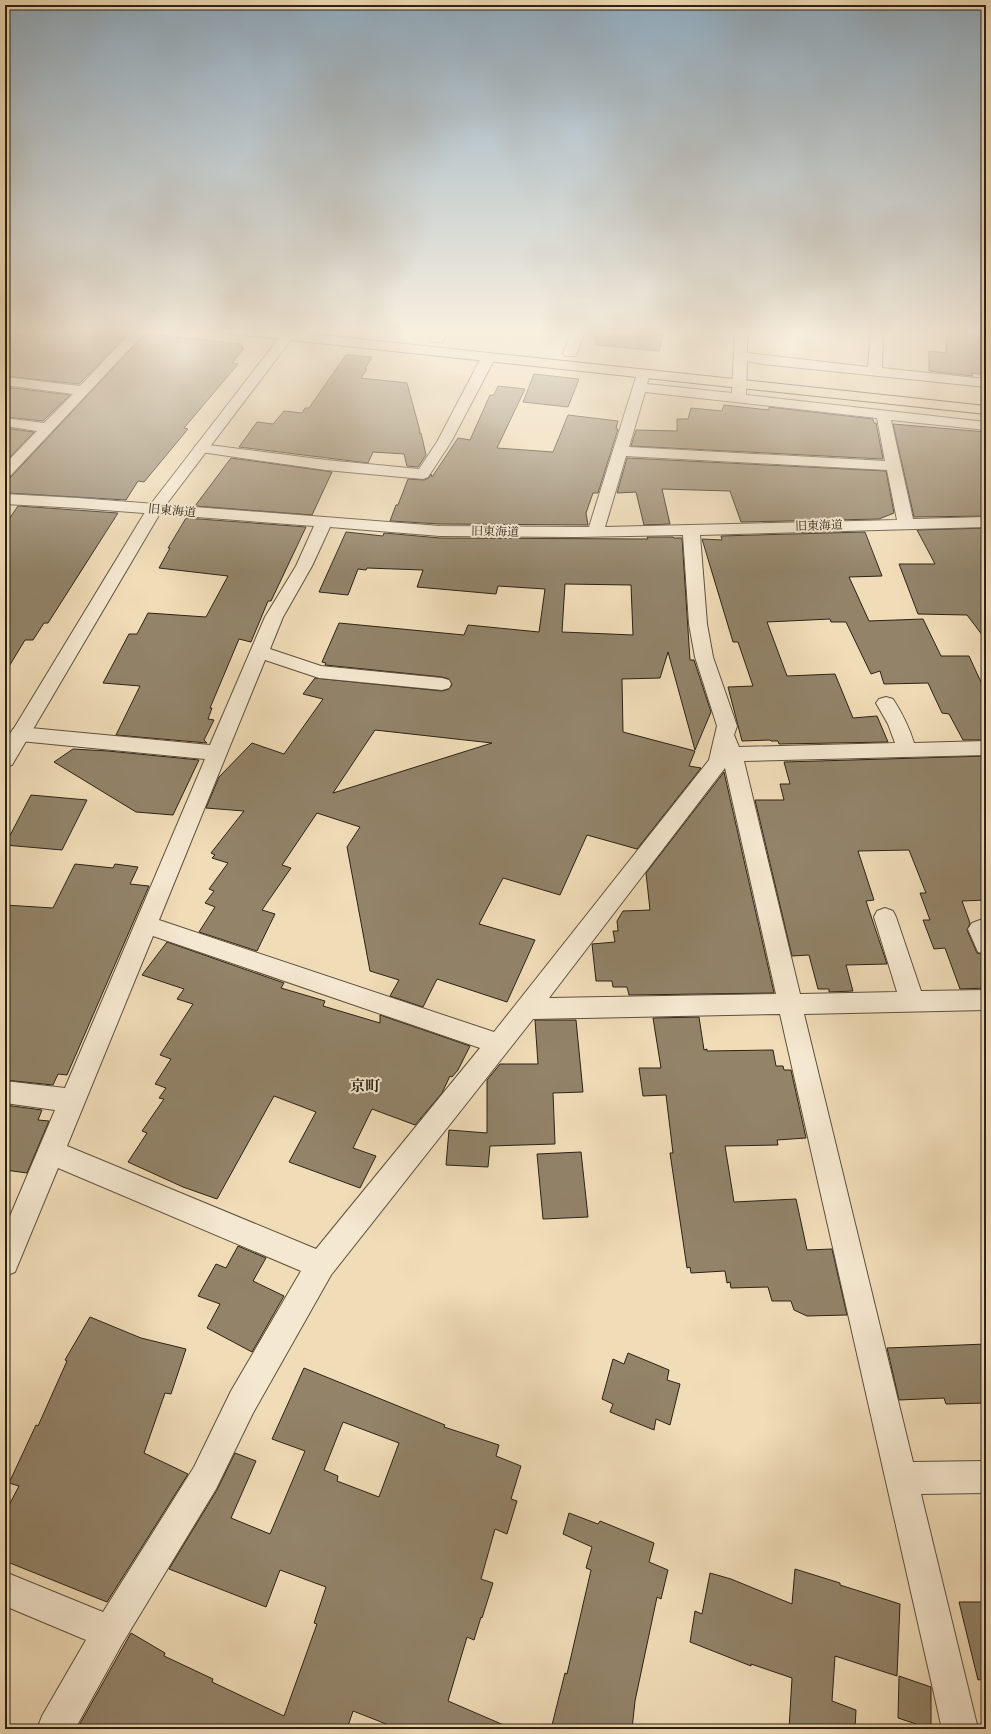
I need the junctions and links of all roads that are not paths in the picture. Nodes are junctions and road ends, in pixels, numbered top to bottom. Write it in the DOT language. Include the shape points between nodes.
graph roads {
  1 [pos="65,410"];
  2 [pos="231,410"];
  3 [pos="461,410"];
  4 [pos="632,410"];
  5 [pos="862,410"];
  6 [pos="882,414"];
  7 [pos="5,422"];
  8 [pos="986,426"];
  9 [pos="47,428"];
  10 [pos="201,448"];
  11 [pos="620,451"];
  12 [pos="894,466"];
  13 [pos="5,473"];
  14 [pos="5,499"];
  15 [pos="155,509"];
  16 [pos="324,522"];
  17 [pos="986,522"];
  18 [pos="906,524"];
  19 [pos="691,530"];
  20 [pos="596,531"];
  21 [pos="260,652"];
  22 [pos="442,684"];
  23 [pos="886,703"];
  24 [pos="20,734"];
  25 [pos="728,744"];
  26 [pos="986,748"];
  27 [pos="907,750"];
  28 [pos="217,753"];
  29 [pos="5,760"];
  30 [pos="885,917"];
  31 [pos="147,925"];
  32 [pos="986,1000"];
  33 [pos="912,1002"];
  34 [pos="790,1004"];
  35 [pos="527,1009"];
  36 [pos="499,1044"];
  37 [pos="5,1092"];
  38 [pos="72,1100"];
  39 [pos="50,1152"];
  40 [pos="5,1262"];
  41 [pos="321,1266"];
  42 [pos="986,1477"];
  43 [pos="901,1478"];
  44 [pos="5,1589"];
  45 [pos="110,1632"];
  46 [pos="56,1729"];
  47 [pos="960,1729"];
  1 -- 9 [label="street"];
  2 -- 10 [label="street"];
  3 -- 10 [label="street" via="423,474 326,465"];
  4 -- 11 [label="street"];
  5 -- 6 [label="street"];
  6 -- 8 [label="street"];
  6 -- 12 [label="street"];
  7 -- 9 [label="street"];
  9 -- 13 [label="street"];
  10 -- 15 [label="street"];
  11 -- 12 [label="street"];
  11 -- 20 [label="street"];
  12 -- 18 [label="street"];
  14 -- 15 [label="street, 旧東海道"];
  15 -- 16 [label="street, 旧東海道"];
  15 -- 24 [label="street"];
  16 -- 20 [label="street, 旧東海道" via="483,532"];
  16 -- 21 [label="street" via="304,566 274,617"];
  17 -- 18 [label="street, 旧東海道"];
  18 -- 19 [label="street, 旧東海道"];
  19 -- 20 [label="street, 旧東海道"];
  19 -- 25 [label="street" via="698,624 704,657 727,726"];
  21 -- 22 [label="street" via="319,672"];
  21 -- 28 [label="street"];
  23 -- 27 [label="street" via="898,724"];
  24 -- 28 [label="street"];
  24 -- 29 [label="street"];
  25 -- 27 [label="street"];
  25 -- 34 [label="street"];
  25 -- 35 [label="street" via="719,762"];
  26 -- 27 [label="street"];
  28 -- 31 [label="street"];
  30 -- 33 [label="street"];
  31 -- 36 [label="street"];
  31 -- 38 [label="street"];
  32 -- 33 [label="street"];
  33 -- 34 [label="street"];
  34 -- 35 [label="street"];
  34 -- 43 [label="street"];
  35 -- 36 [label="street"];
  36 -- 41 [label="street"];
  37 -- 38 [label="street"];
  38 -- 39 [label="street"];
  39 -- 40 [label="street"];
  39 -- 41 [label="street"];
  41 -- 45 [label="street" via="242,1402 205,1478"];
  42 -- 43 [label="street"];
  43 -- 47 [label="street"];
  44 -- 45 [label="street"];
  45 -- 46 [label="street"];
}
